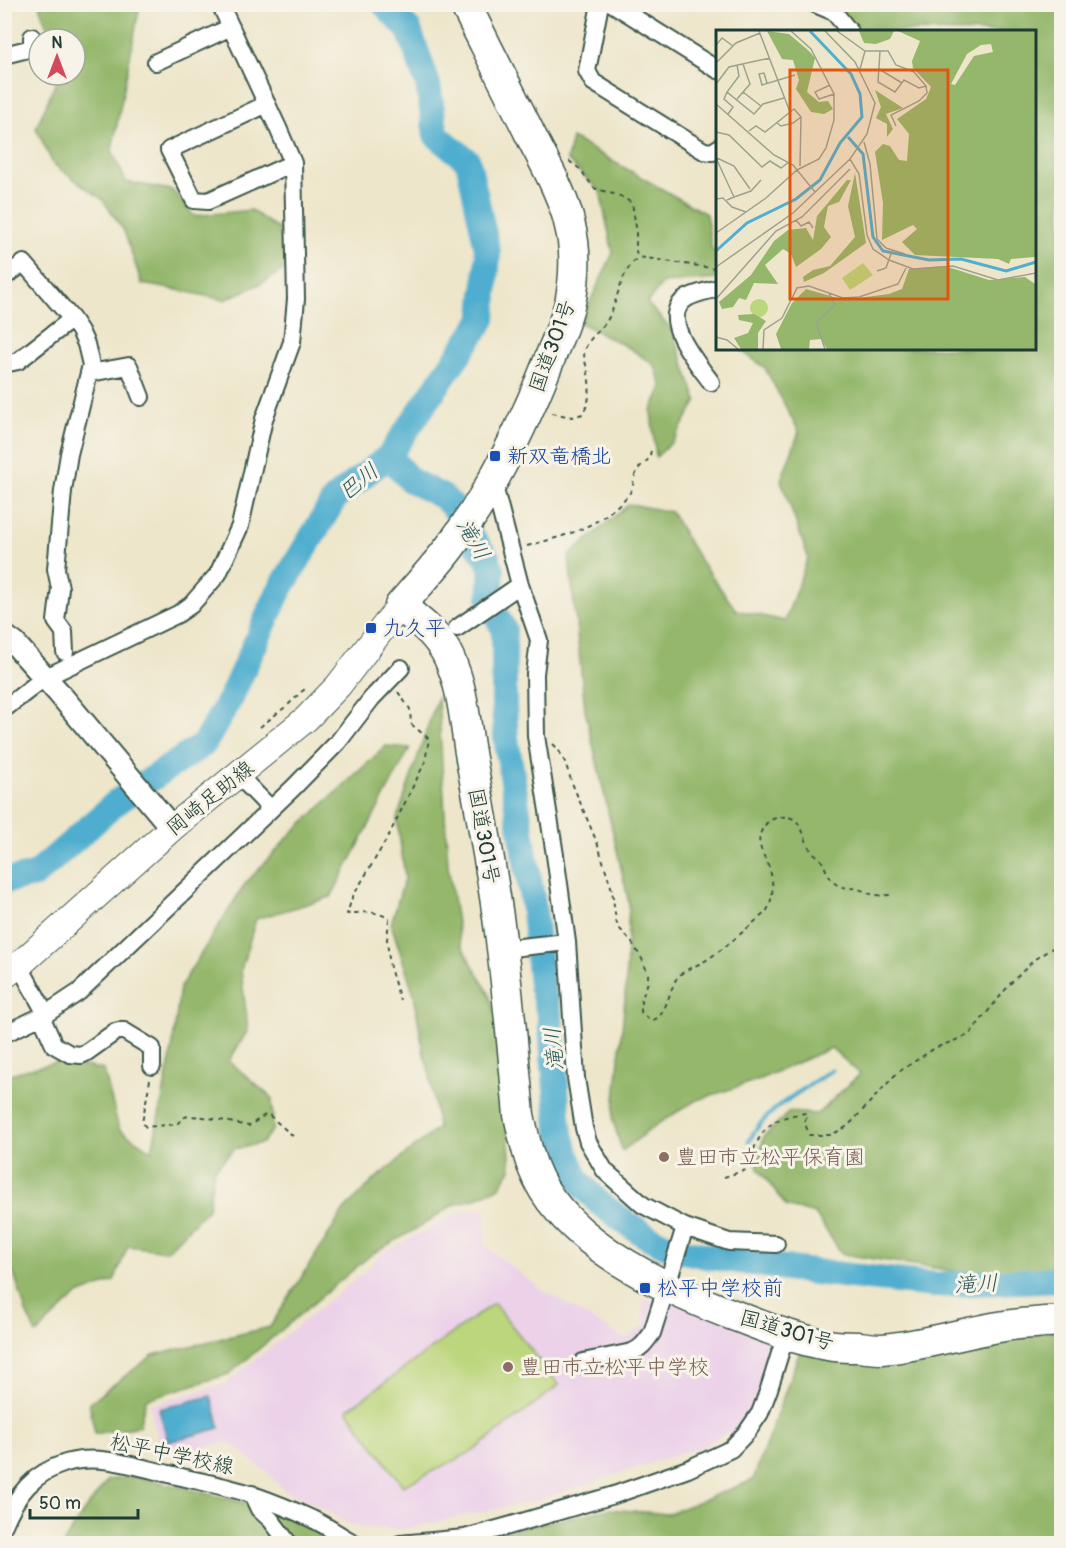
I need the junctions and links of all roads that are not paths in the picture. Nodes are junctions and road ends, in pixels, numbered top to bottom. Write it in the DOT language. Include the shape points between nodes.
graph roads {
  1 [pos="220,4"];
  2 [pos="465,4"];
  3 [pos="600,4"];
  4 [pos="614,4"];
  5 [pos="815,4"];
  6 [pos="231,27"];
  7 [pos="848,30"];
  8 [pos="27,49"];
  9 [pos="4,55"];
  10 [pos="156,62"];
  11 [pos="716,69"];
  12 [pos="267,104"];
  13 [pos="716,150"];
  14 [pos="292,163"];
  15 [pos="4,278"];
  16 [pos="716,288"];
  17 [pos="72,319"];
  18 [pos="4,364"];
  19 [pos="90,373"];
  20 [pos="711,382"];
  21 [pos="141,397"];
  22 [pos="487,490"];
  23 [pos="515,588"];
  24 [pos="400,606"];
  25 [pos="457,628"];
  26 [pos="4,636"];
  27 [pos="65,652"];
  28 [pos="401,668"];
  29 [pos="51,685"];
  30 [pos="4,709"];
  31 [pos="238,775"];
  32 [pos="270,808"];
  33 [pos="165,819"];
  34 [pos="567,942"];
  35 [pos="502,949"];
  36 [pos="12,971"];
  37 [pos="44,1015"];
  38 [pos="4,1034"];
  39 [pos="152,1066"];
  40 [pos="685,1227"];
  41 [pos="776,1244"];
  42 [pos="669,1279"];
  43 [pos="1062,1322"];
  44 [pos="786,1334"];
  45 [pos="583,1362"];
  46 [pos="252,1494"];
  47 [pos="4,1525"];
  48 [pos="289,1544"];
  49 [pos="356,1544"];
  50 [pos="400,1544"];
  1 -- 6 [label="street"];
  2 -- 22 [label="highway, 国道301号" via="567,213 574,250 571,299 562,325 516,437"];
  3 -- 13 [label="street" via="587,71 593,82 704,151"];
  4 -- 11 [label="street"];
  5 -- 7 [label="street" via="834,12"];
  6 -- 10 [label="street"];
  6 -- 12 [label="street"];
  8 -- 9 [label="street"];
  12 -- 14 [label="street"];
  12 -- 14 [label="street" via="170,150 194,201 208,201"];
  14 -- 29 [label="street" via="296,299 292,342 264,419 240,526 231,549 218,574 178,614"];
  15 -- 17 [label="street" via="24,262"];
  16 -- 20 [label="street" via="685,298 675,315 687,348"];
  17 -- 18 [label="street" via="18,361"];
  17 -- 19 [label="street" via="86,344"];
  19 -- 21 [label="street" via="129,366"];
  19 -- 27 [label="street" via="69,454 56,569 60,588 56,621 64,632"];
  22 -- 23 [label="street" via="511,551"];
  22 -- 24 [label="highway, 国道301号" via="450,547"];
  23 -- 25 [label="street"];
  23 -- 34 [label="street" via="539,640 536,736"];
  24 -- 31 [label="main road, 岡崎足助線" via="338,686 306,719"];
  24 -- 35 [label="highway, 国道301号" via="440,643 457,679"];
  26 -- 29 [label="street"];
  28 -- 32 [label="street" via="338,742"];
  29 -- 30 [label="street"];
  29 -- 33 [label="street"];
  31 -- 32 [label="street"];
  31 -- 33 [label="main road, 岡崎足助線"];
  32 -- 37 [label="street" via="79,992"];
  33 -- 36 [label="main road, 岡崎足助線"];
  34 -- 35 [label="street"];
  34 -- 40 [label="street" via="576,1077 588,1142 605,1171 643,1205"];
  35 -- 42 [label="highway, 国道301号" via="519,1115 537,1179 572,1224 618,1259"];
  36 -- 37 [label="street"];
  37 -- 38 [label="street"];
  37 -- 39 [label="street" via="54,1045 70,1054 87,1052 115,1032 124,1031 152,1048"];
  40 -- 41 [label="street" via="729,1242"];
  40 -- 42 [label="street"];
  42 -- 44 [label="highway, 国道301号" via="699,1302"];
  42 -- 45 [label="street" via="652,1333 639,1349"];
  43 -- 44 [label="highway, 国道301号" via="1014,1323 881,1349 828,1346"];
  44 -- 50 [label="street" via="760,1413 730,1449 688,1469 614,1495 505,1527 465,1538"];
  46 -- 47 [label="street, 松平中学校線" via="125,1464 80,1460 54,1467 33,1480 17,1498"];
  46 -- 48 [label="street" via="259,1509"];
  46 -- 49 [label="street, 松平中学校線" via="314,1520"];
}
